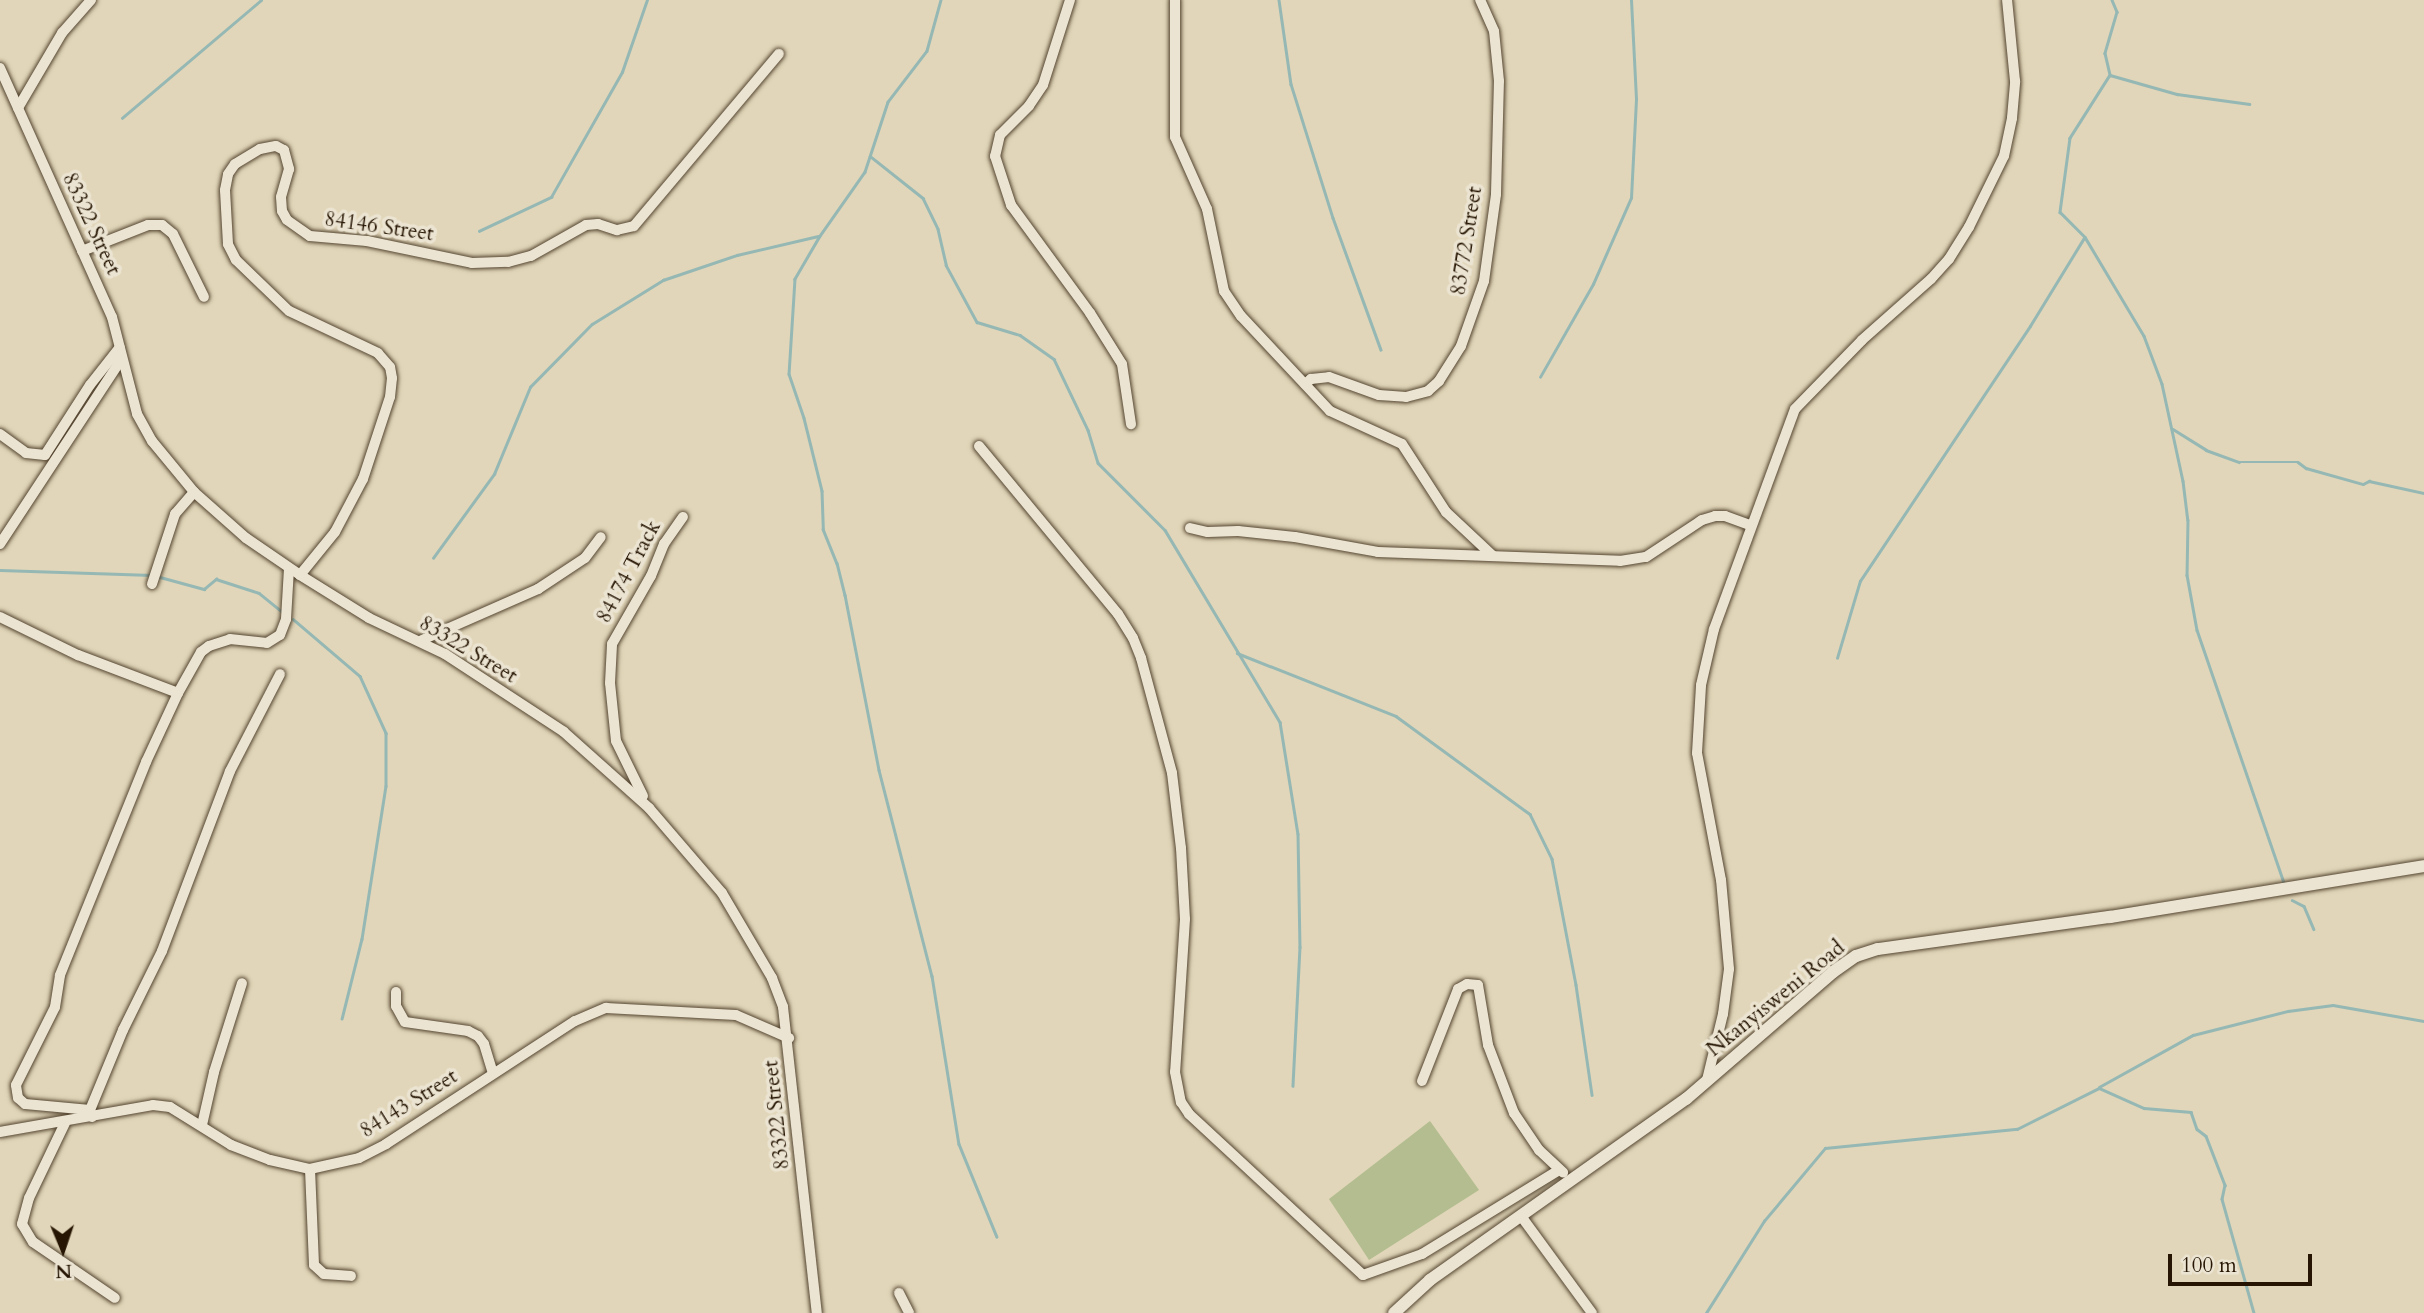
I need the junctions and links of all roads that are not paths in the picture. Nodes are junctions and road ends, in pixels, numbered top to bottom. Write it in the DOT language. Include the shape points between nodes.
graph roads {
  1 [pos="91,0"];
  2 [pos="1070,0"];
  3 [pos="1175,0"];
  4 [pos="1480,0"];
  5 [pos="2007,0"];
  6 [pos="779,54"];
  7 [pos="0,68"];
  8 [pos="18,108"];
  9 [pos="82,251"];
  10 [pos="204,297"];
  11 [pos="121,352"];
  12 [pos="1305,384"];
  13 [pos="1131,424"];
  14 [pos="0,434"];
  15 [pos="979,446"];
  16 [pos="194,492"];
  17 [pos="683,517"];
  18 [pos="1750,525"];
  19 [pos="1191,528"];
  20 [pos="601,537"];
  21 [pos="0,544"];
  22 [pos="1493,556"];
  23 [pos="289,568"];
  24 [pos="300,575"];
  25 [pos="152,584"];
  26 [pos="0,617"];
  27 [pos="422,640"];
  28 [pos="279,674"];
  29 [pos="178,693"];
  30 [pos="649,808"];
  31 [pos="2424,866"];
  32 [pos="242,983"];
  33 [pos="396,992"];
  34 [pos="789,1038"];
  35 [pos="494,1073"];
  36 [pos="1707,1080"];
  37 [pos="1422,1081"];
  38 [pos="91,1114"];
  39 [pos="65,1123"];
  40 [pos="202,1125"];
  41 [pos="0,1132"];
  42 [pos="310,1169"];
  43 [pos="1559,1170"];
  44 [pos="1573,1179"];
  45 [pos="1521,1216"];
  46 [pos="351,1276"];
  47 [pos="899,1293"];
  48 [pos="116,1298"];
  49 [pos="817,1313"];
  50 [pos="909,1313"];
  51 [pos="1394,1313"];
  52 [pos="1592,1313"];
  1 -- 8 [label="street" via="62,33"];
  2 -- 13 [label="street" via="1043,85 1000,135 995,156 1011,205 1122,364"];
  3 -- 12 [label="street" via="1175,137 1207,209 1219,279 1234,308"];
  4 -- 12 [label="street, 83772 Street" via="1494,31 1497,54 1496,194 1484,281 1461,346 1428,391 1406,397 1379,395 1329,377"];
  5 -- 18 [label="street" via="2015,81 2012,118 2004,156 1981,203 1938,272 1861,340 1796,409"];
  6 -- 24 [label="street, 84146 Street" via="634,226 623,230 586,225 515,260 472,263 392,246 310,236 282,211 289,169 284,150 276,146 260,149 235,164 225,190 228,244 236,260 289,311 378,353 390,366 392,378 363,479 331,538"];
  7 -- 8 [label="street, 83322 Street"];
  8 -- 9 [label="street, 83322 Street"];
  9 -- 10 [label="street" via="148,225 162,225 173,234"];
  9 -- 11 [label="street, 83322 Street" via="112,317"];
  11 -- 14 [label="street" via="90,385 45,455 26,453"];
  11 -- 16 [label="street, 83322 Street" via="137,414"];
  11 -- 21 [label="street"];
  12 -- 22 [label="street" via="1336,416 1402,444 1446,512"];
  15 -- 43 [label="street" via="1125,625 1149,684 1172,773 1181,848 1185,919 1175,1072 1181,1102 1189,1114 1363,1275 1422,1254"];
  16 -- 23 [label="street, 83322 Street"];
  16 -- 25 [label="street" via="175,514"];
  17 -- 30 [label="street, 84174 Track" via="612,644 610,683 616,741"];
  18 -- 22 [label="street" via="1726,516 1702,520 1637,560"];
  18 -- 36 [label="street" via="1714,629 1698,708 1698,771 1721,880 1729,949 1727,992"];
  19 -- 22 [label="street" via="1296,537 1378,552"];
  20 -- 27 [label="street" via="585,558 548,583"];
  23 -- 24 [label="street, 83322 Street"];
  23 -- 29 [label="street" via="286,619 280,635 267,643 230,639 209,646"];
  24 -- 27 [label="street, 83322 Street" via="369,618"];
  26 -- 29 [label="street" via="78,655"];
  27 -- 30 [label="street, 83322 Street" via="564,732"];
  28 -- 38 [label="street" via="230,771 162,951 123,1030"];
  29 -- 38 [label="street" via="60,975 55,1007 16,1084 18,1098 25,1104"];
  30 -- 34 [label="street, 83322 Street" via="710,876 735,913 779,994"];
  31 -- 36 [label="street, Nkanyisweni Road" via="2110,917 1878,948 1841,966"];
  32 -- 40 [label="street"];
  33 -- 35 [label="street" via="396,1006 405,1022 478,1036"];
  34 -- 35 [label="street, 84143 Street" via="736,1015 606,1009 575,1021"];
  34 -- 49 [label="street, 83322 Street"];
  35 -- 42 [label="street, 84143 Street" via="377,1149"];
  36 -- 44 [label="street, Nkanyisweni Road"];
  37 -- 43 [label="street" via="1458,989 1478,985 1488,1045 1514,1113 1530,1139"];
  38 -- 39 [label="street, 84143 Street"];
  38 -- 40 [label="street, 84143 Street" via="153,1105 170,1107"];
  39 -- 41 [label="street, 84143 Street"];
  39 -- 48 [label="street" via="29,1198 22,1224 33,1242"];
  40 -- 42 [label="street, 84143 Street" via="231,1145"];
  42 -- 46 [label="street" via="314,1265 324,1274"];
  43 -- 44 [label="street"];
  44 -- 45 [label="street, Nkanyisweni Road"];
  45 -- 51 [label="street, Nkanyisweni Road" via="1430,1280"];
  45 -- 52 [label="street"];
  47 -- 50 [label="street"];
}
